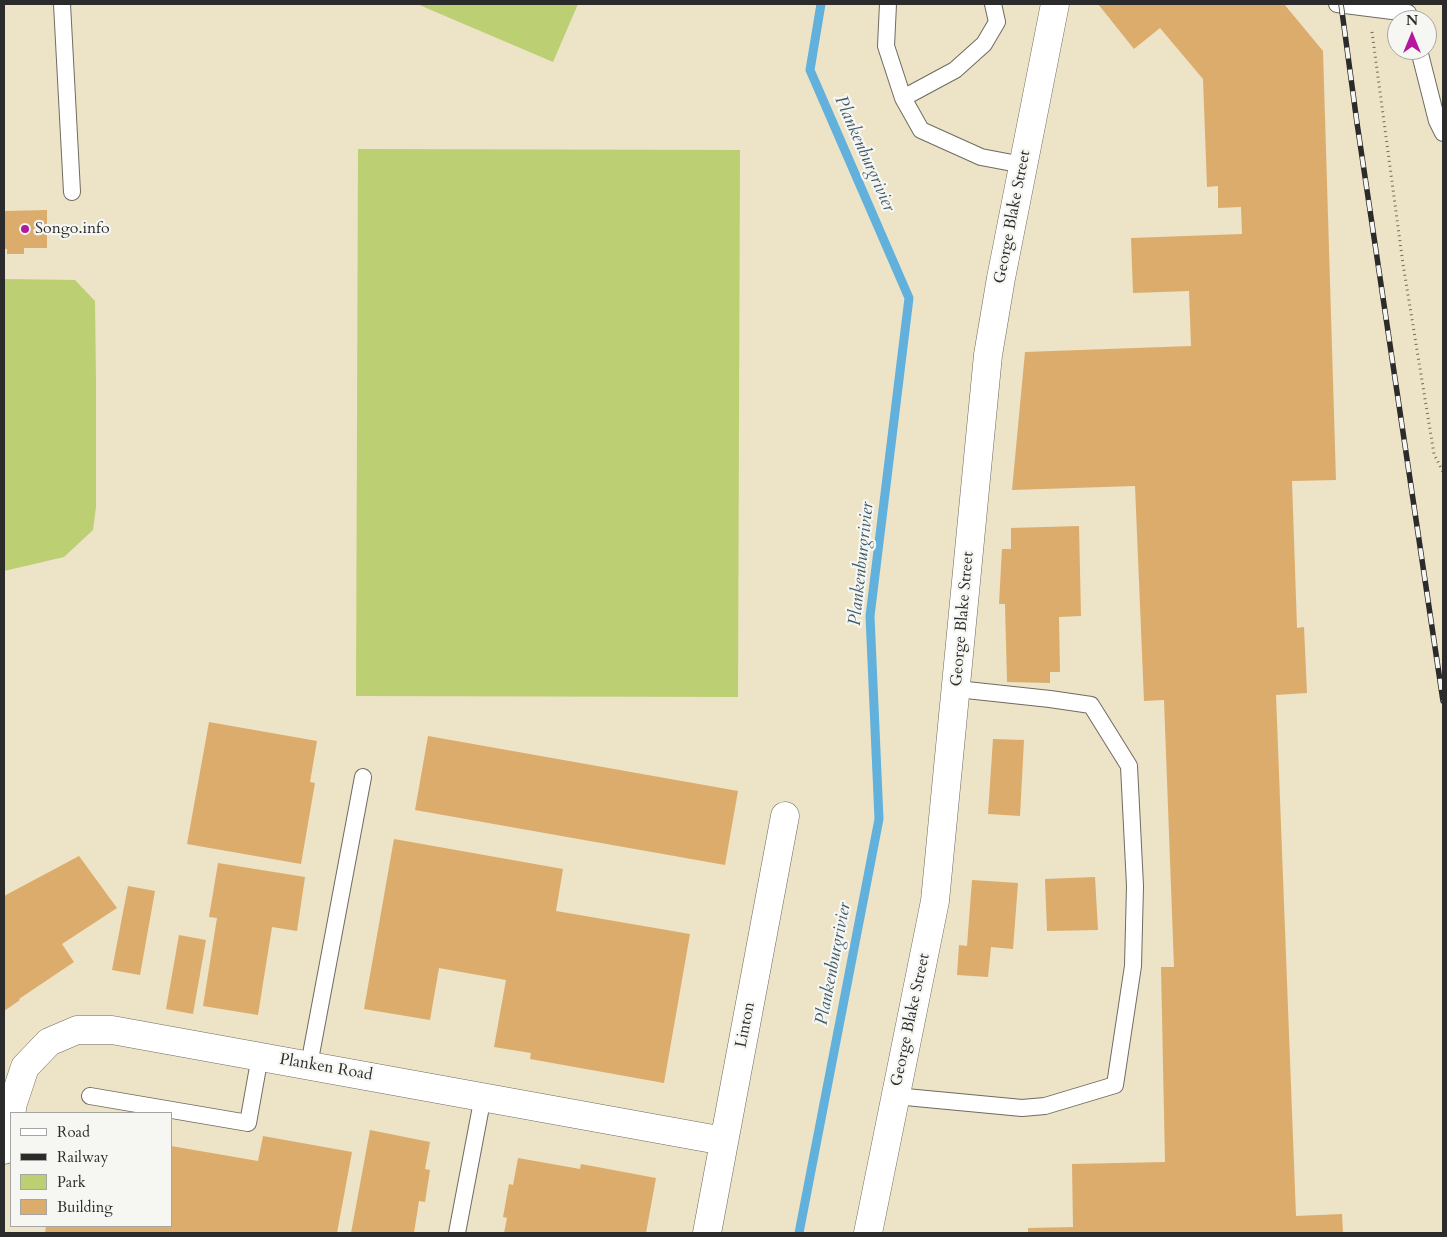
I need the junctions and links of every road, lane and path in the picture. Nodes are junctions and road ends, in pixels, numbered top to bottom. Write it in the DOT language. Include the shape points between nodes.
graph roads {
  1 [pos="62,4"];
  2 [pos="888,4"];
  3 [pos="993,4"];
  4 [pos="1055,4"];
  5 [pos="1337,4"];
  6 [pos="1369,9"];
  7 [pos="1387,10"];
  8 [pos="1422,60"];
  9 [pos="903,98"];
  10 [pos="1443,133"];
  11 [pos="1023,165"];
  12 [pos="72,192"];
  13 [pos="1443,472"];
  14 [pos="957,689"];
  15 [pos="363,777"];
  16 [pos="784,816"];
  17 [pos="260,1056"];
  18 [pos="309,1065"];
  19 [pos="90,1096"];
  20 [pos="482,1096"];
  21 [pos="895,1096"];
  22 [pos="11,1112"];
  23 [pos="10,1119"];
  24 [pos="724,1141"];
  25 [pos="4,1150"];
  26 [pos="457,1233"];
  27 [pos="707,1233"];
  28 [pos="868,1233"];
  1 -- 12 [label="lane"];
  2 -- 9 [label="lane" via="886,46"];
  3 -- 9 [label="lane" via="997,22 984,44 955,70"];
  4 -- 11 [label="street, George Blake Street"];
  5 -- 6 [label="lane"];
  6 -- 7 [label="lane"];
  6 -- 13 [label="path" via="1403,264 1434,454"];
  8 -- 10 [label="lane"];
  9 -- 11 [label="lane" via="921,130 981,158"];
  11 -- 14 [label="street, George Blake Street" via="988,355"];
  14 -- 21 [label="street, George Blake Street" via="935,900"];
  14 -- 21 [label="lane" via="1091,705 1129,766 1135,886 1133,957 1115,1085 1044,1106 1022,1108"];
  15 -- 18 [label="lane"];
  16 -- 24 [label="street, Linton"];
  17 -- 18 [label="street, Planken Road"];
  17 -- 19 [label="lane" via="248,1123"];
  17 -- 22 [label="street, Planken Road" via="112,1030 77,1030 50,1042 25,1067"];
  18 -- 20 [label="street, Planken Road"];
  20 -- 24 [label="street, Planken Road"];
  20 -- 26 [label="lane"];
  21 -- 28 [label="street, George Blake Street"];
  23 -- 25 [label="street, Planken Road"];
  24 -- 27 [label="street, Linton"];
}
